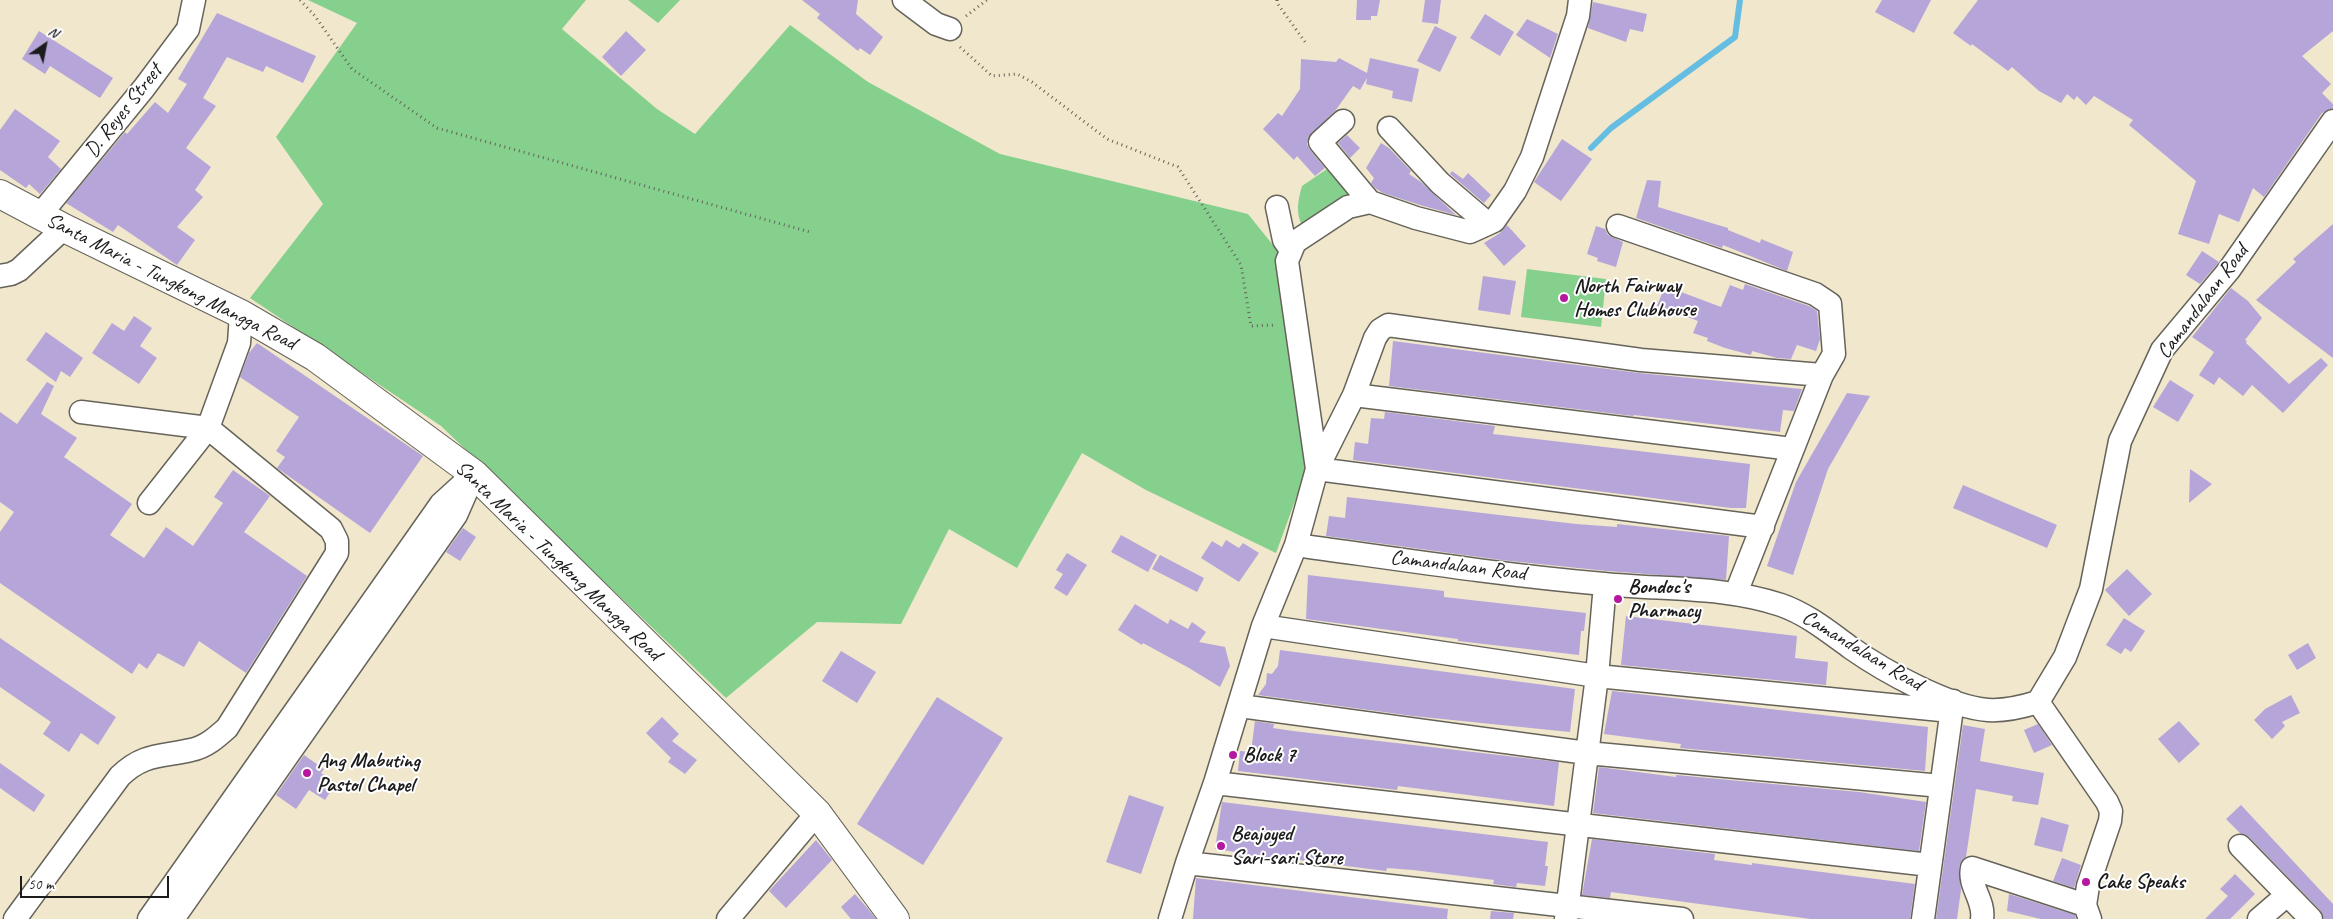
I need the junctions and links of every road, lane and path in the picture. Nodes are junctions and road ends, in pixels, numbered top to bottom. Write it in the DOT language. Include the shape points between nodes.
graph roads {
  1 [pos="194,0"];
  2 [pos="300,0"];
  3 [pos="904,0"];
  4 [pos="987,0"];
  5 [pos="1277,0"];
  6 [pos="1580,0"];
  7 [pos="950,29"];
  8 [pos="1304,42"];
  9 [pos="1343,121"];
  10 [pos="2333,121"];
  11 [pos="1389,128"];
  12 [pos="0,194"];
  13 [pos="1370,202"];
  14 [pos="1276,207"];
  15 [pos="40,215"];
  16 [pos="1487,223"];
  17 [pos="1618,226"];
  18 [pos="64,228"];
  19 [pos="810,232"];
  20 [pos="1291,250"];
  21 [pos="0,276"];
  22 [pos="241,314"];
  23 [pos="1296,324"];
  24 [pos="1822,375"];
  25 [pos="1354,395"];
  26 [pos="82,412"];
  27 [pos="208,428"];
  28 [pos="1792,449"];
  29 [pos="1317,469"];
  30 [pos="474,474"];
  31 [pos="149,503"];
  32 [pos="1763,528"];
  33 [pos="1296,545"];
  34 [pos="1604,584"];
  35 [pos="1736,593"];
  36 [pos="1263,626"];
  37 [pos="1597,676"];
  38 [pos="2038,702"];
  39 [pos="1240,706"];
  40 [pos="1952,706"];
  41 [pos="1587,753"];
  42 [pos="1215,783"];
  43 [pos="1940,786"];
  44 [pos="817,813"];
  45 [pos="1578,824"];
  46 [pos="2240,846"];
  47 [pos="1186,863"];
  48 [pos="1930,865"];
  49 [pos="2287,895"];
  50 [pos="1567,912"];
  51 [pos="2088,912"];
  52 [pos="15,919"];
  53 [pos="149,919"];
  54 [pos="172,919"];
  55 [pos="728,919"];
  56 [pos="895,919"];
  57 [pos="1170,919"];
  58 [pos="1682,919"];
  59 [pos="1923,919"];
  60 [pos="1982,919"];
  61 [pos="2259,919"];
  62 [pos="2311,919"];
  1 -- 15 [label="street, D. Reyes Street" via="188,29"];
  2 -- 19 [label="path" via="352,69 437,128"];
  3 -- 7 [label="street" via="936,24"];
  4 -- 7 [label="path"];
  5 -- 8 [label="path"];
  6 -- 16 [label="street" via="1578,16 1532,157 1515,191 1494,221"];
  7 -- 23 [label="path" via="953,40 992,76 1017,74 1107,139 1178,167 1241,265 1251,326"];
  9 -- 13 [label="street" via="1320,142"];
  10 -- 38 [label="street, Camandalaan Road" via="2229,270 2162,350 2120,441 2091,589 2065,657"];
  11 -- 16 [label="street" via="1440,183"];
  12 -- 15 [label="main road, Santa Maria - Tungkong Mangga Road"];
  13 -- 16 [label="street" via="1470,232"];
  13 -- 20 [label="street" via="1348,207 1295,242"];
  14 -- 20 [label="street" via="1284,240"];
  15 -- 18 [label="main road, Santa Maria - Tungkong Mangga Road"];
  17 -- 24 [label="street" via="1814,294 1830,304 1834,354"];
  18 -- 21 [label="street" via="19,270"];
  18 -- 22 [label="main road, Santa Maria - Tungkong Mangga Road"];
  20 -- 23 [label="street" via="1287,261"];
  22 -- 27 [label="street" via="239,343"];
  22 -- 30 [label="main road, Santa Maria - Tungkong Mangga Road" via="315,357"];
  23 -- 29 [label="street"];
  24 -- 25 [label="street" via="1642,360 1388,325 1374,338"];
  24 -- 28 [label="street"];
  25 -- 28 [label="street"];
  25 -- 29 [label="street"];
  26 -- 27 [label="street"];
  27 -- 31 [label="street"];
  27 -- 52 [label="street" via="331,529 337,541 337,553 228,728 212,742 193,750 150,756 132,765 120,776"];
  28 -- 32 [label="street"];
  29 -- 32 [label="street"];
  29 -- 33 [label="street"];
  30 -- 44 [label="main road, Santa Maria - Tungkong Mangga Road"];
  30 -- 53 [label="street" via="442,504"];
  30 -- 54 [label="street" via="456,515"];
  32 -- 35 [label="street"];
  33 -- 34 [label="street, Camandalaan Road"];
  33 -- 36 [label="street"];
  34 -- 35 [label="street, Camandalaan Road"];
  34 -- 37 [label="street"];
  35 -- 40 [label="street, Camandalaan Road" via="1783,606 1814,621 1853,649"];
  36 -- 37 [label="street"];
  36 -- 39 [label="street"];
  37 -- 40 [label="street"];
  37 -- 41 [label="street"];
  38 -- 40 [label="street, Camandalaan Road" via="2016,708 1987,710"];
  38 -- 51 [label="street" via="2111,811 2088,886"];
  39 -- 41 [label="street"];
  39 -- 42 [label="street"];
  40 -- 43 [label="street"];
  41 -- 43 [label="street"];
  41 -- 45 [label="street"];
  42 -- 45 [label="street"];
  42 -- 47 [label="street"];
  43 -- 48 [label="street"];
  44 -- 55 [label="street"];
  44 -- 56 [label="main road, Santa Maria - Tungkong Mangga Road"];
  45 -- 48 [label="street"];
  45 -- 50 [label="street"];
  46 -- 49 [label="street"];
  47 -- 50 [label="street"];
  47 -- 57 [label="street"];
  48 -- 59 [label="street"];
  49 -- 61 [label="street"];
  49 -- 62 [label="street"];
  50 -- 58 [label="street"];
  51 -- 60 [label="street" via="1972,868 1970,878 1979,899"];
}
